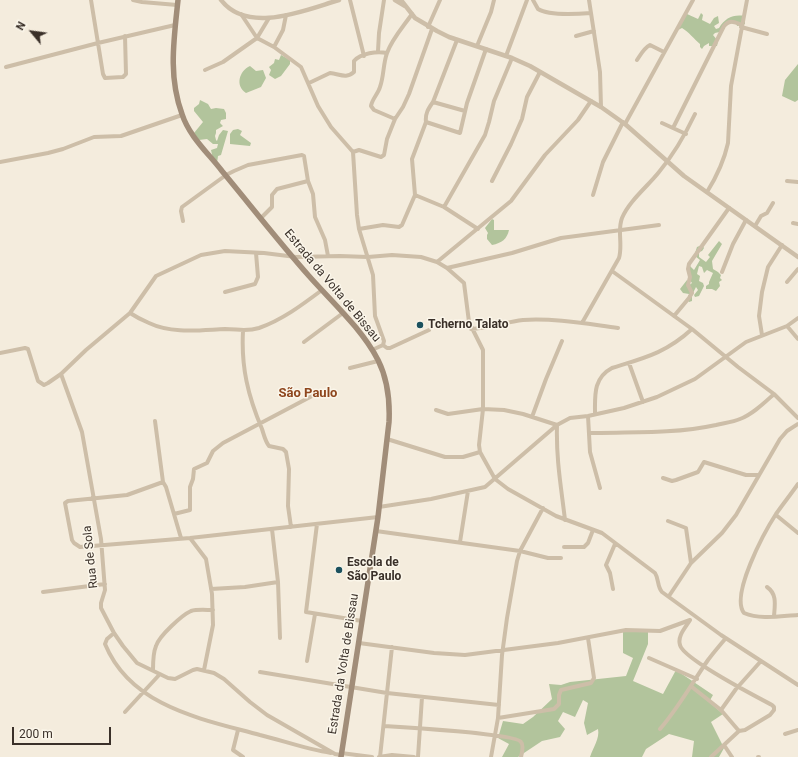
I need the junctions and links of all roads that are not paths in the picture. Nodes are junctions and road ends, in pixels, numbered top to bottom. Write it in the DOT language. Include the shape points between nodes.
graph roads {
  1 [pos="91,0"];
  2 [pos="133,0"];
  3 [pos="220,0"];
  4 [pos="339,0"];
  5 [pos="350,0"];
  6 [pos="384,0"];
  7 [pos="395,0"];
  8 [pos="401,0"];
  9 [pos="440,0"];
  10 [pos="494,0"];
  11 [pos="527,0"];
  12 [pos="533,0"];
  13 [pos="589,0"];
  14 [pos="693,0"];
  15 [pos="747,0"];
  16 [pos="178,3"];
  17 [pos="405,6"];
  18 [pos="591,13"];
  19 [pos="241,14"];
  20 [pos="412,14"];
  21 [pos="286,15"];
  22 [pos="269,18"];
  23 [pos="175,25"];
  24 [pos="742,26"];
  25 [pos="430,28"];
  26 [pos="594,31"];
  27 [pos="767,34"];
  28 [pos="125,36"];
  29 [pos="576,36"];
  30 [pos="257,38"];
  31 [pos="456,40"];
  32 [pos="98,43"];
  33 [pos="477,46"];
  34 [pos="274,47"];
  35 [pos="486,49"];
  36 [pos="378,51"];
  37 [pos="664,52"];
  38 [pos="387,53"];
  39 [pos="364,56"];
  40 [pos="506,56"];
  41 [pos="512,58"];
  42 [pos="637,60"];
  43 [pos="6,67"];
  44 [pos="205,70"];
  45 [pos="540,72"];
  46 [pos="308,84"];
  47 [pos="591,101"];
  48 [pos="433,102"];
  49 [pos="601,107"];
  50 [pos="465,111"];
  51 [pos="695,114"];
  52 [pos="182,115"];
  53 [pos="395,119"];
  54 [pos="426,122"];
  55 [pos="624,123"];
  56 [pos="662,123"];
  57 [pos="673,128"];
  58 [pos="686,134"];
  59 [pos="353,152"];
  60 [pos="0,162"];
  61 [pos="667,162"];
  62 [pos="226,175"];
  63 [pos="308,181"];
  64 [pos="492,181"];
  65 [pos="787,181"];
  66 [pos="798,182"];
  67 [pos="707,192"];
  68 [pos="415,194"];
  69 [pos="593,195"];
  70 [pos="773,203"];
  71 [pos="444,207"];
  72 [pos="729,208"];
  73 [pos="261,218"];
  74 [pos="746,220"];
  75 [pos="183,221"];
  76 [pos="659,225"];
  77 [pos="754,226"];
  78 [pos="359,229"];
  79 [pos="478,229"];
  80 [pos="620,230"];
  81 [pos="782,245"];
  82 [pos="256,253"];
  83 [pos="328,256"];
  84 [pos="293,257"];
  85 [pos="368,257"];
  86 [pos="798,257"];
  87 [pos="437,262"];
  88 [pos="447,268"];
  89 [pos="798,269"];
  90 [pos="612,271"];
  91 [pos="722,272"];
  92 [pos="787,282"];
  93 [pos="322,290"];
  94 [pos="225,292"];
  95 [pos="130,313"];
  96 [pos="343,313"];
  97 [pos="674,316"];
  98 [pos="798,318"];
  99 [pos="582,323"];
  100 [pos="787,326"];
  101 [pos="618,328"];
  102 [pos="472,329"];
  103 [pos="692,329"];
  104 [pos="429,330"];
  105 [pos="243,331"];
  106 [pos="762,335"];
  107 [pos="798,339"];
  108 [pos="562,341"];
  109 [pos="304,342"];
  110 [pos="383,345"];
  111 [pos="372,350"];
  112 [pos="0,353"];
  113 [pos="726,356"];
  114 [pos="378,361"];
  115 [pos="629,364"];
  116 [pos="350,368"];
  117 [pos="61,374"];
  118 [pos="774,394"];
  119 [pos="312,396"];
  120 [pos="643,402"];
  121 [pos="483,409"];
  122 [pos="436,410"];
  123 [pos="595,414"];
  124 [pos="588,416"];
  125 [pos="532,417"];
  126 [pos="798,418"];
  127 [pos="155,421"];
  128 [pos="259,424"];
  129 [pos="798,424"];
  130 [pos="557,425"];
  131 [pos="589,433"];
  132 [pos="388,439"];
  133 [pos="480,452"];
  134 [pos="758,475"];
  135 [pos="663,478"];
  136 [pos="495,479"];
  137 [pos="163,482"];
  138 [pos="798,484"];
  139 [pos="600,488"];
  140 [pos="468,491"];
  141 [pos="93,499"];
  142 [pos="379,507"];
  143 [pos="543,508"];
  144 [pos="174,514"];
  145 [pos="776,514"];
  146 [pos="378,517"];
  147 [pos="565,520"];
  148 [pos="668,521"];
  149 [pos="317,524"];
  150 [pos="291,527"];
  151 [pos="272,529"];
  152 [pos="593,530"];
  153 [pos="376,531"];
  154 [pos="798,533"];
  155 [pos="181,538"];
  156 [pos="190,538"];
  157 [pos="460,542"];
  158 [pos="615,544"];
  159 [pos="102,546"];
  160 [pos="564,547"];
  161 [pos="520,551"];
  162 [pos="562,558"];
  163 [pos="691,563"];
  164 [pos="278,582"];
  165 [pos="105,584"];
  166 [pos="767,587"];
  167 [pos="211,589"];
  168 [pos="613,589"];
  169 [pos="43,592"];
  170 [pos="669,596"];
  171 [pos="213,610"];
  172 [pos="315,614"];
  173 [pos="693,614"];
  174 [pos="798,615"];
  175 [pos="774,616"];
  176 [pos="690,620"];
  177 [pos="362,621"];
  178 [pos="114,633"];
  179 [pos="280,638"];
  180 [pos="588,638"];
  181 [pos="726,638"];
  182 [pos="358,643"];
  183 [pos="392,647"];
  184 [pos="503,650"];
  185 [pos="649,658"];
  186 [pos="308,661"];
  187 [pos="760,662"];
  188 [pos="704,666"];
  189 [pos="153,670"];
  190 [pos="204,670"];
  191 [pos="260,672"];
  192 [pos="160,674"];
  193 [pos="697,679"];
  194 [pos="798,685"];
  195 [pos="738,686"];
  196 [pos="352,687"];
  197 [pos="692,687"];
  198 [pos="144,691"];
  199 [pos="387,693"];
  200 [pos="422,697"];
  201 [pos="499,704"];
  202 [pos="721,710"];
  203 [pos="125,712"];
  204 [pos="498,718"];
  205 [pos="384,726"];
  206 [pos="419,729"];
  207 [pos="660,729"];
  208 [pos="238,730"];
  209 [pos="798,730"];
  210 [pos="740,731"];
  211 [pos="785,734"];
  212 [pos="495,735"];
  213 [pos="724,745"];
  214 [pos="340,755"];
  215 [pos="243,757"];
  216 [pos="372,757"];
  217 [pos="380,757"];
  218 [pos="414,757"];
  219 [pos="418,757"];
  220 [pos="491,757"];
  221 [pos="521,757"];
  222 [pos="711,757"];
  223 [pos="732,757"];
  1 -- 32 [label="street"];
  2 -- 16 [label="street"];
  3 -- 19 [label="street"];
  4 -- 21 [label="street"];
  5 -- 39 [label="street"];
  6 -- 36 [label="street"];
  7 -- 17 [label="street"];
  8 -- 17 [label="street"];
  9 -- 25 [label="street"];
  10 -- 33 [label="street"];
  11 -- 40 [label="street"];
  12 -- 18 [label="street" via="538,9 544,12"];
  13 -- 18 [label="street"];
  14 -- 37 [label="street"];
  15 -- 24 [label="street"];
  16 -- 23 [label="main road, Estrada da Volta de Bissau"];
  17 -- 20 [label="street"];
  18 -- 26 [label="street"];
  19 -- 22 [label="street"];
  19 -- 30 [label="street"];
  20 -- 25 [label="street"];
  20 -- 38 [label="street"];
  21 -- 22 [label="street"];
  21 -- 34 [label="street" via="283,30"];
  22 -- 30 [label="street"];
  23 -- 28 [label="street"];
  23 -- 52 [label="main road, Estrada da Volta de Bissau" via="173,72"];
  24 -- 27 [label="street"];
  24 -- 57 [label="street" via="732,21 724,26"];
  24 -- 67 [label="street" via="731,86 728,143 718,173"];
  25 -- 31 [label="street"];
  25 -- 53 [label="street" via="409,94"];
  26 -- 29 [label="street"];
  26 -- 49 [label="street" via="600,72"];
  28 -- 32 [label="street"];
  28 -- 32 [label="street" via="126,74 122,77 105,78"];
  30 -- 34 [label="street"];
  30 -- 44 [label="street" via="223,62"];
  31 -- 33 [label="street"];
  31 -- 48 [label="street"];
  32 -- 43 [label="street"];
  33 -- 35 [label="street"];
  34 -- 46 [label="street" via="298,64"];
  35 -- 40 [label="street"];
  35 -- 50 [label="street"];
  36 -- 38 [label="street"];
  36 -- 39 [label="street"];
  37 -- 42 [label="street" via="650,45"];
  37 -- 55 [label="street"];
  38 -- 53 [label="street" via="382,83 371,106 374,110"];
  39 -- 46 [label="street" via="354,61 352,74 342,76 330,73"];
  40 -- 41 [label="street"];
  41 -- 45 [label="street"];
  41 -- 71 [label="street" via="494,101 485,135"];
  45 -- 47 [label="street"];
  45 -- 64 [label="street" via="527,97 518,130"];
  46 -- 59 [label="street" via="331,127"];
  47 -- 49 [label="street"];
  47 -- 79 [label="street" via="578,120 545,155 512,201"];
  48 -- 50 [label="street"];
  48 -- 54 [label="street" via="427,109"];
  49 -- 55 [label="street"];
  50 -- 54 [label="street" via="460,133"];
  51 -- 58 [label="street"];
  52 -- 60 [label="street" via="121,136 94,137 48,154"];
  52 -- 62 [label="main road, Estrada da Volta de Bissau" via="190,130"];
  53 -- 59 [label="street" via="383,156 359,150"];
  54 -- 68 [label="street" via="412,159"];
  55 -- 61 [label="street"];
  55 -- 69 [label="street" via="603,162"];
  56 -- 57 [label="street"];
  57 -- 58 [label="street"];
  58 -- 61 [label="street"];
  59 -- 78 [label="street"];
  61 -- 67 [label="street"];
  61 -- 80 [label="street" via="624,214"];
  62 -- 63 [label="street" via="248,165 302,155"];
  62 -- 73 [label="main road, Estrada da Volta de Bissau"];
  62 -- 75 [label="street" via="182,207"];
  63 -- 73 [label="street" via="277,189 272,195 272,207"];
  63 -- 83 [label="street" via="313,194 315,217 325,240"];
  65 -- 66 [label="street"];
  67 -- 72 [label="street"];
  68 -- 71 [label="street"];
  68 -- 78 [label="street" via="399,227 383,225"];
  70 -- 77 [label="street" via="767,214 761,216"];
  71 -- 79 [label="street"];
  72 -- 74 [label="street"];
  72 -- 97 [label="street" via="689,264 688,285 692,293"];
  73 -- 84 [label="main road, Estrada da Volta de Bissau"];
  74 -- 77 [label="street"];
  74 -- 91 [label="street"];
  76 -- 80 [label="street"];
  77 -- 81 [label="street"];
  78 -- 85 [label="street"];
  79 -- 87 [label="street"];
  80 -- 88 [label="street" via="554,239 512,253"];
  80 -- 90 [label="street" via="620,253"];
  81 -- 86 [label="street"];
  81 -- 106 [label="street" via="768,267 762,292 759,316"];
  82 -- 84 [label="street"];
  82 -- 94 [label="street" via="258,277 255,284"];
  82 -- 95 [label="street" via="225,250 201,255 183,263 156,276"];
  83 -- 84 [label="street"];
  83 -- 85 [label="street"];
  84 -- 93 [label="main road, Estrada da Volta de Bissau"];
  85 -- 87 [label="street" via="421,257"];
  85 -- 110 [label="street" via="375,288 375,316 384,341"];
  87 -- 88 [label="street"];
  88 -- 102 [label="street" via="464,283 466,307"];
  89 -- 92 [label="street"];
  90 -- 97 [label="street"];
  90 -- 99 [label="street"];
  93 -- 96 [label="main road, Estrada da Volta de Bissau"];
  93 -- 105 [label="street" via="278,319 261,327"];
  95 -- 105 [label="street" via="164,328 186,331"];
  95 -- 117 [label="street"];
  96 -- 109 [label="street"];
  96 -- 111 [label="main road, Estrada da Volta de Bissau"];
  97 -- 103 [label="street"];
  98 -- 100 [label="street"];
  99 -- 101 [label="street"];
  99 -- 102 [label="street" via="522,320"];
  100 -- 106 [label="street"];
  100 -- 107 [label="street"];
  102 -- 121 [label="street" via="484,355"];
  103 -- 113 [label="street"];
  103 -- 115 [label="street" via="672,346"];
  104 -- 110 [label="street" via="390,348"];
  105 -- 128 [label="street" via="244,370"];
  106 -- 113 [label="street" via="740,345"];
  108 -- 125 [label="street"];
  110 -- 111 [label="street"];
  111 -- 114 [label="main road, Estrada da Volta de Bissau"];
  112 -- 117 [label="street" via="28,349 38,382 41,384 44,385"];
  113 -- 118 [label="street"];
  113 -- 120 [label="street" via="685,384"];
  114 -- 116 [label="street"];
  114 -- 132 [label="main road, Estrada da Volta de Bissau" via="389,397"];
  115 -- 120 [label="street"];
  115 -- 123 [label="street" via="609,370 598,381"];
  117 -- 141 [label="street, Rua de Sola" via="82,432"];
  118 -- 126 [label="street"];
  118 -- 131 [label="street" via="748,415 733,421 666,431"];
  119 -- 128 [label="street"];
  120 -- 123 [label="street"];
  121 -- 122 [label="street" via="448,414"];
  121 -- 125 [label="street" via="514,412"];
  121 -- 133 [label="street"];
  123 -- 124 [label="street"];
  124 -- 130 [label="street" via="570,418"];
  124 -- 131 [label="street"];
  125 -- 130 [label="street"];
  127 -- 137 [label="street"];
  128 -- 144 [label="street" via="222,442 211,453 207,463 194,469 190,486 190,510"];
  128 -- 150 [label="street" via="269,446 286,452"];
  129 -- 134 [label="street" via="780,439"];
  130 -- 136 [label="street"];
  130 -- 147 [label="street" via="558,477"];
  131 -- 139 [label="street" via="590,457"];
  132 -- 133 [label="street" via="445,457 463,458"];
  132 -- 142 [label="main road, Estrada da Volta de Bissau"];
  133 -- 136 [label="street"];
  134 -- 135 [label="street" via="746,475 704,462 698,472 672,481"];
  134 -- 163 [label="street" via="729,525"];
  136 -- 140 [label="street" via="485,487"];
  136 -- 143 [label="street"];
  137 -- 141 [label="street" via="135,493"];
  137 -- 144 [label="street"];
  138 -- 145 [label="street"];
  140 -- 142 [label="street"];
  140 -- 157 [label="street"];
  141 -- 159 [label="street, Rua de Sola"];
  141 -- 159 [label="street" via="65,503 69,526 72,540 77,546"];
  142 -- 146 [label="main road, Estrada da Volta de Bissau"];
  143 -- 147 [label="street"];
  143 -- 161 [label="street"];
  144 -- 155 [label="street"];
  145 -- 154 [label="street"];
  145 -- 175 [label="street" via="748,569 741,605 744,613 749,615"];
  146 -- 149 [label="street"];
  146 -- 153 [label="main road, Estrada da Volta de Bissau"];
  147 -- 152 [label="street"];
  148 -- 163 [label="street" via="686,528"];
  149 -- 150 [label="street"];
  149 -- 172 [label="street" via="305,610"];
  150 -- 151 [label="street"];
  151 -- 156 [label="street"];
  151 -- 164 [label="street"];
  152 -- 158 [label="street" via="602,533"];
  152 -- 160 [label="street" via="588,544 584,547"];
  153 -- 157 [label="street"];
  153 -- 177 [label="main road, Estrada da Volta de Bissau"];
  155 -- 156 [label="street"];
  155 -- 159 [label="street"];
  156 -- 167 [label="street" via="206,559"];
  157 -- 161 [label="street"];
  158 -- 168 [label="street" via="606,565"];
  158 -- 170 [label="street" via="655,573 660,589"];
  159 -- 165 [label="street, Rua de Sola"];
  161 -- 162 [label="street" via="548,558"];
  161 -- 184 [label="street"];
  163 -- 170 [label="street"];
  164 -- 167 [label="street"];
  164 -- 179 [label="street"];
  165 -- 169 [label="street"];
  165 -- 178 [label="street, Rua de Sola" via="101,608"];
  166 -- 175 [label="street" via="772,590 775,597"];
  167 -- 171 [label="street"];
  170 -- 173 [label="street"];
  171 -- 189 [label="street" via="190,612 162,637 155,649"];
  171 -- 190 [label="street"];
  172 -- 177 [label="street"];
  172 -- 186 [label="street"];
  173 -- 176 [label="street"];
  173 -- 181 [label="street"];
  174 -- 175 [label="street"];
  176 -- 180 [label="street" via="660,631 626,630"];
  176 -- 188 [label="street" via="681,635 679,645 684,652"];
  177 -- 182 [label="main road, Estrada da Volta de Bissau"];
  178 -- 189 [label="street, Rua de Sola" via="138,663"];
  178 -- 198 [label="street" via="105,642 108,651 124,674"];
  180 -- 184 [label="street"];
  180 -- 204 [label="street" via="594,678 591,683 561,690 559,704 554,709"];
  181 -- 187 [label="street"];
  181 -- 188 [label="street"];
  182 -- 183 [label="street"];
  182 -- 196 [label="main road, Estrada da Volta de Bissau"];
  183 -- 184 [label="street" via="451,655"];
  183 -- 199 [label="street"];
  184 -- 201 [label="street"];
  185 -- 193 [label="street"];
  187 -- 194 [label="street"];
  187 -- 195 [label="street"];
  188 -- 193 [label="street"];
  188 -- 195 [label="street"];
  189 -- 192 [label="street, Rua de Sola"];
  190 -- 192 [label="street, Rua de Sola" via="193,670 175,679"];
  190 -- 214 [label="street" via="224,679 267,715"];
  191 -- 196 [label="street"];
  192 -- 198 [label="street"];
  193 -- 197 [label="street"];
  195 -- 202 [label="street"];
  195 -- 210 [label="street" via="774,707 770,715"];
  196 -- 199 [label="street"];
  196 -- 214 [label="main road, Estrada da Volta de Bissau"];
  197 -- 202 [label="street"];
  197 -- 207 [label="street"];
  198 -- 203 [label="street"];
  198 -- 208 [label="street" via="166,706"];
  199 -- 200 [label="street"];
  199 -- 205 [label="street"];
  200 -- 201 [label="street"];
  200 -- 206 [label="street"];
  201 -- 204 [label="street"];
  202 -- 210 [label="street"];
  204 -- 212 [label="street"];
  205 -- 206 [label="street"];
  205 -- 217 [label="street"];
  206 -- 212 [label="street"];
  206 -- 219 [label="street"];
  208 -- 214 [label="street"];
  208 -- 215 [label="street" via="233,750"];
  209 -- 211 [label="street"];
  210 -- 213 [label="street"];
  212 -- 220 [label="street"];
  212 -- 221 [label="street" via="520,740"];
  213 -- 222 [label="street"];
  213 -- 223 [label="street"];
  214 -- 216 [label="street"];
  217 -- 218 [label="street"];
}
